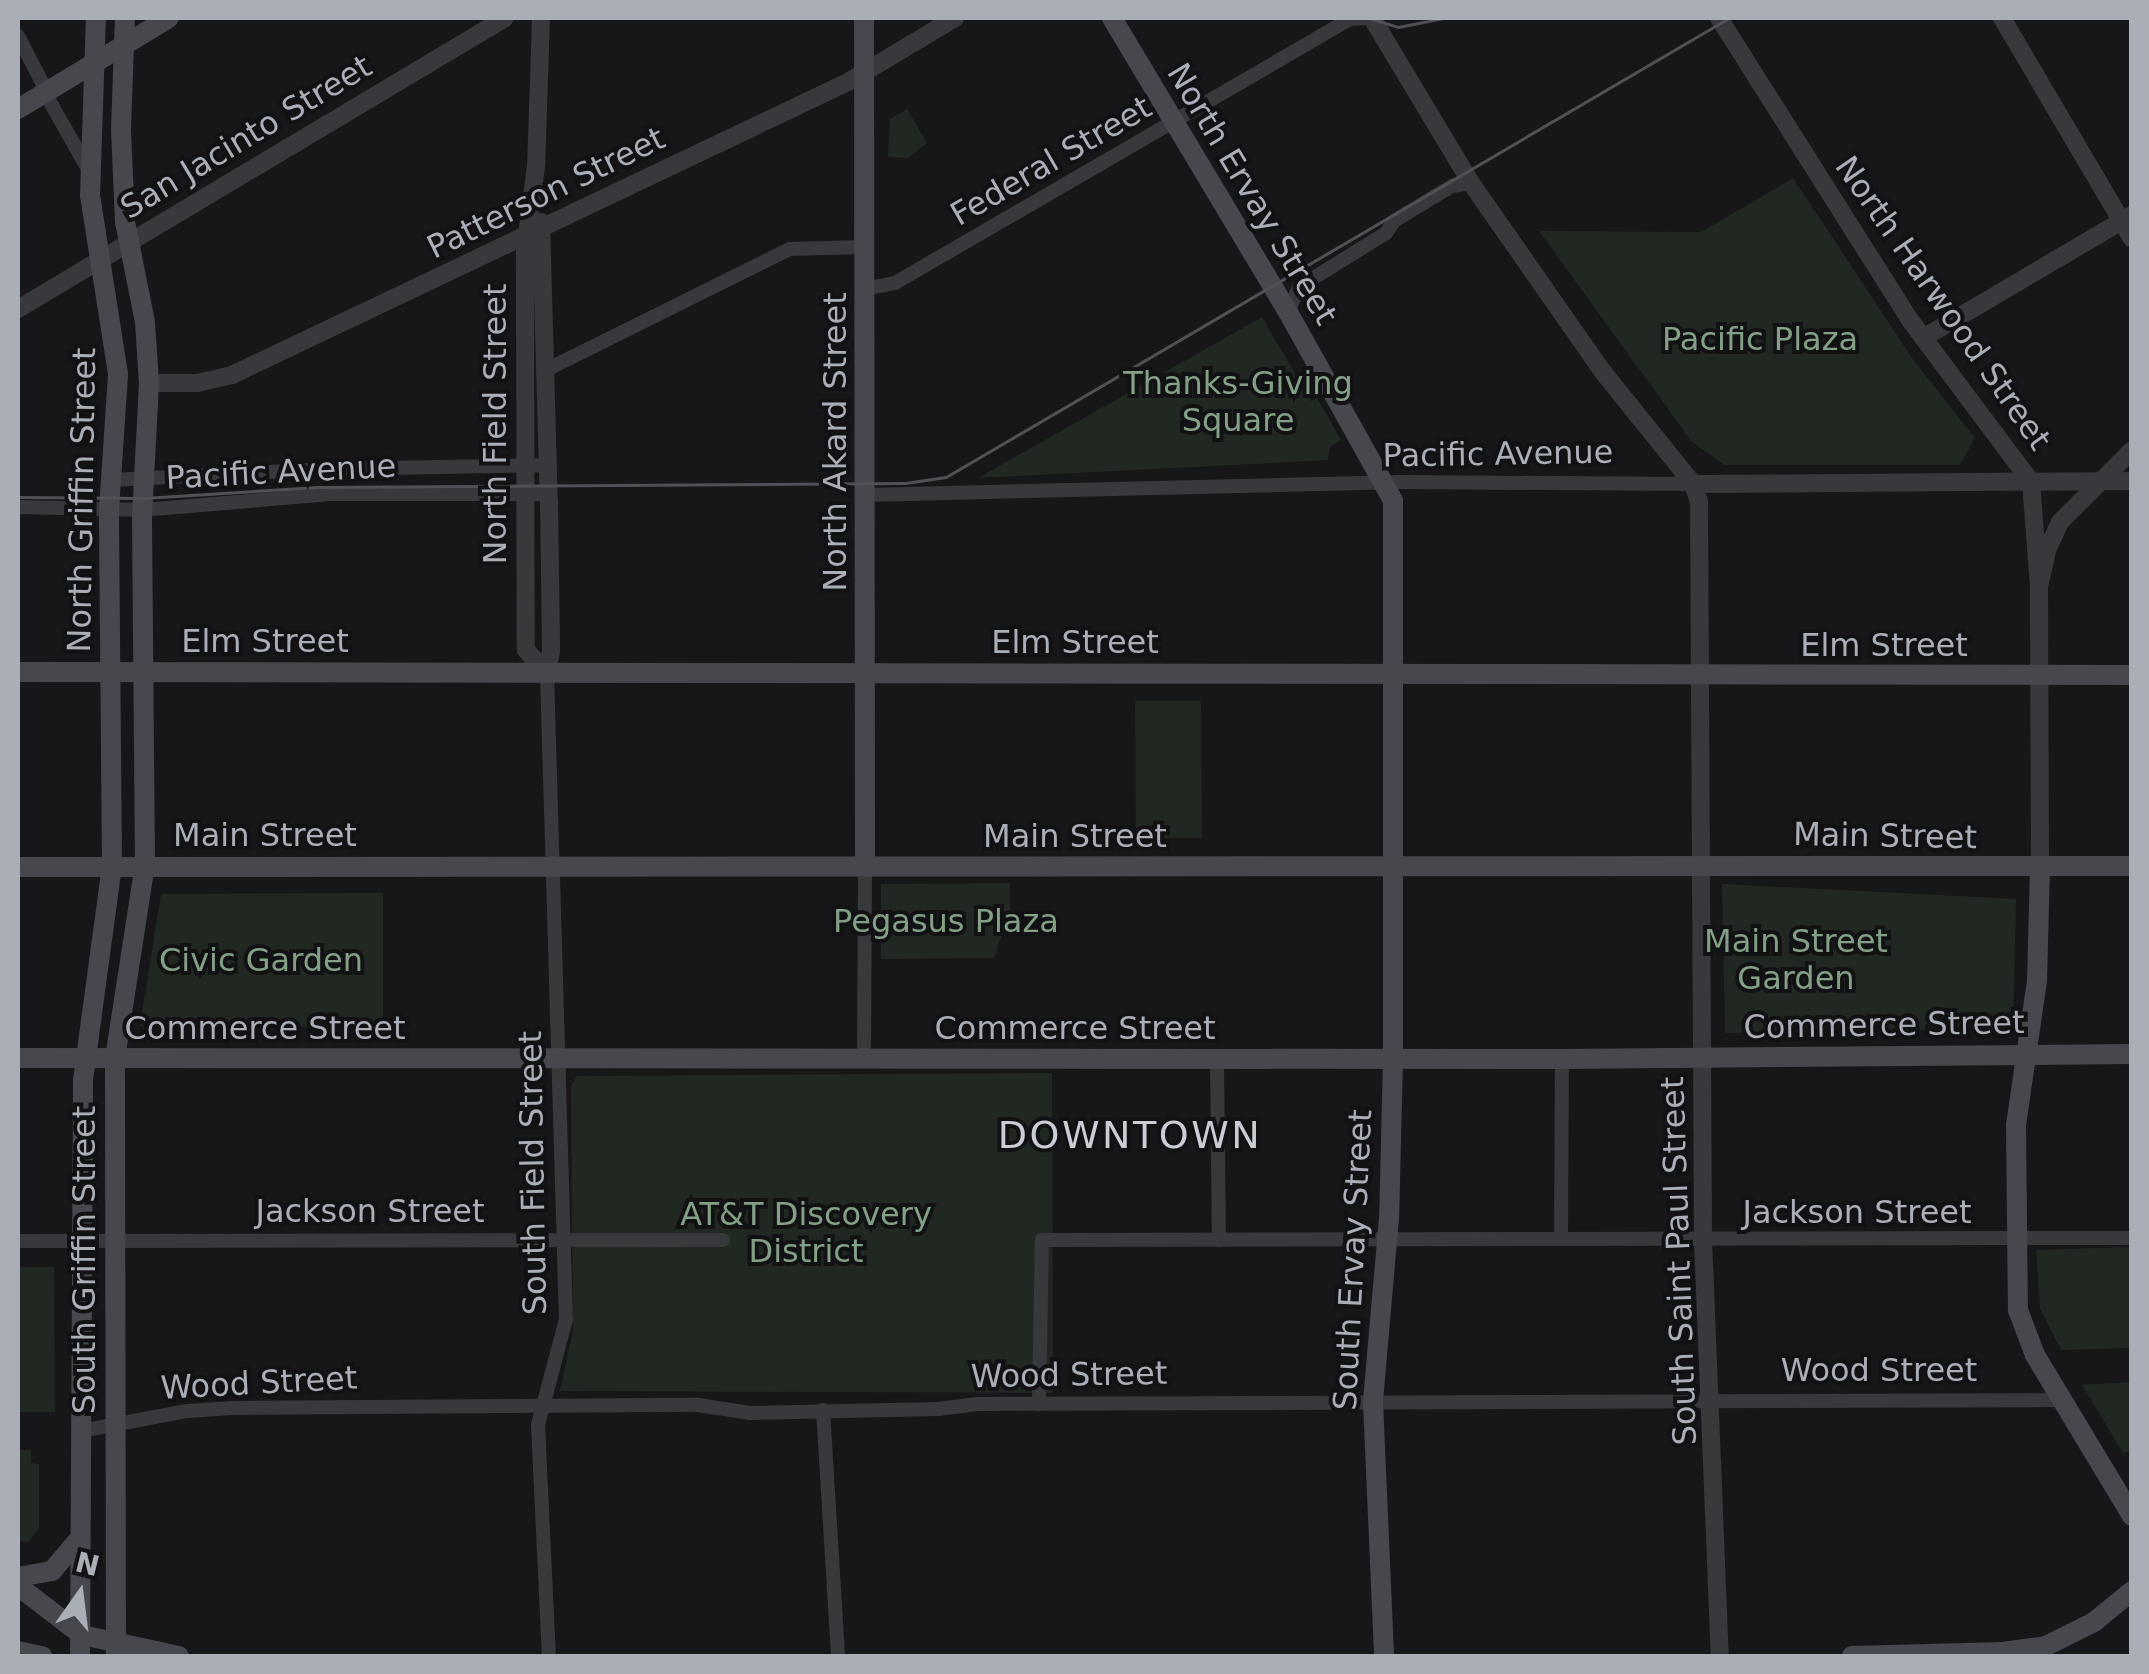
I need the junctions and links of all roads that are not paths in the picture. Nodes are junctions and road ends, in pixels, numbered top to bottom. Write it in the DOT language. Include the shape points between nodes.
graph roads {
  1 [pos="96,18"];
  2 [pos="125,18"];
  3 [pos="170,18"];
  4 [pos="505,18"];
  5 [pos="542,18"];
  6 [pos="864,18"];
  7 [pos="955,18"];
  8 [pos="1112,18"];
  9 [pos="1370,18"];
  10 [pos="1720,18"];
  11 [pos="2002,18"];
  12 [pos="18,36"];
  13 [pos="124,45"];
  14 [pos="94,62"];
  15 [pos="864,72"];
  16 [pos="46,92"];
  17 [pos="18,109"];
  18 [pos="1174,122"];
  19 [pos="88,168"];
  20 [pos="1470,183"];
  21 [pos="2126,218"];
  22 [pos="534,233"];
  23 [pos="2132,239"];
  24 [pos="129,243"];
  25 [pos="862,247"];
  26 [pos="100,260"];
  27 [pos="864,289"];
  28 [pos="18,309"];
  29 [pos="1288,312"];
  30 [pos="1923,338"];
  31 [pos="546,370"];
  32 [pos="150,383"];
  33 [pos="2132,450"];
  34 [pos="526,465"];
  35 [pos="548,465"];
  36 [pos="111,480"];
  37 [pos="144,480"];
  38 [pos="2132,481"];
  39 [pos="2031,482"];
  40 [pos="2100,482"];
  41 [pos="1384,484"];
  42 [pos="1694,484"];
  43 [pos="526,494"];
  44 [pos="549,494"];
  45 [pos="866,494"];
  46 [pos="18,507"];
  47 [pos="110,510"];
  48 [pos="142,510"];
  49 [pos="2039,586"];
  50 [pos="18,672"];
  51 [pos="111,672"];
  52 [pos="143,672"];
  53 [pos="865,672"];
  54 [pos="548,673"];
  55 [pos="1392,673"];
  56 [pos="1700,674"];
  57 [pos="2039,675"];
  58 [pos="2132,675"];
  59 [pos="1702,864"];
  60 [pos="145,865"];
  61 [pos="865,865"];
  62 [pos="18,866"];
  63 [pos="112,866"];
  64 [pos="554,866"];
  65 [pos="2132,866"];
  66 [pos="1392,867"];
  67 [pos="2040,867"];
  68 [pos="2026,1054"];
  69 [pos="2132,1054"];
  70 [pos="18,1058"];
  71 [pos="83,1058"];
  72 [pos="114,1058"];
  73 [pos="864,1058"];
  74 [pos="1703,1058"];
  75 [pos="560,1059"];
  76 [pos="1217,1059"];
  77 [pos="1393,1059"];
  78 [pos="1562,1059"];
  79 [pos="564,1238"];
  80 [pos="1387,1238"];
  81 [pos="1562,1238"];
  82 [pos="2132,1238"];
  83 [pos="1703,1239"];
  84 [pos="81,1240"];
  85 [pos="113,1240"];
  86 [pos="723,1240"];
  87 [pos="1219,1240"];
  88 [pos="2016,1240"];
  89 [pos="18,1241"];
  90 [pos="1712,1400"];
  91 [pos="2060,1400"];
  92 [pos="1372,1402"];
  93 [pos="1040,1404"];
  94 [pos="544,1406"];
  95 [pos="823,1410"];
  96 [pos="115,1424"];
  97 [pos="81,1432"];
  98 [pos="2132,1516"];
  99 [pos="81,1536"];
  100 [pos="18,1576"];
  101 [pos="18,1586"];
  102 [pos="2132,1590"];
  103 [pos="82,1635"];
  104 [pos="116,1651"];
  105 [pos="18,1652"];
  106 [pos="42,1656"];
  107 [pos="80,1656"];
  108 [pos="179,1656"];
  109 [pos="549,1656"];
  110 [pos="838,1656"];
  111 [pos="1384,1656"];
  112 [pos="1720,1656"];
  113 [pos="1852,1656"];
  114 [pos="1927,1656"];
  1 -- 14 [label="main road, North Griffin Street"];
  2 -- 13 [label="main road, North Griffin Street"];
  3 -- 13 [label="main road"];
  4 -- 24 [label="street, San Jacinto Street"];
  5 -- 22 [label="street, North Field Street"];
  6 -- 15 [label="main road, North Akard Street"];
  7 -- 15 [label="street, Patterson Street"];
  8 -- 18 [label="main road, North Ervay Street"];
  9 -- 18 [label="street, Federal Street" via="1350,19"];
  9 -- 20 [label="street"];
  10 -- 30 [label="street, North Harwood Street"];
  11 -- 21 [label="street"];
  12 -- 16 [label="street"];
  13 -- 14 [label="main road"];
  13 -- 24 [label="main road, North Griffin Street" via="121,154"];
  14 -- 16 [label="main road"];
  14 -- 19 [label="main road, North Griffin Street"];
  15 -- 22 [label="street, Patterson Street"];
  15 -- 25 [label="main road, North Akard Street"];
  16 -- 17 [label="main road"];
  16 -- 19 [label="street"];
  18 -- 27 [label="street, Federal Street" via="894,283"];
  18 -- 29 [label="main road, North Ervay Street"];
  19 -- 26 [label="main road, North Griffin Street"];
  20 -- 29 [label="street" via="1452,186 1394,221 1298,287"];
  20 -- 42 [label="street" via="1603,372"];
  21 -- 23 [label="street"];
  21 -- 30 [label="street"];
  22 -- 31 [label="street, North Field Street"];
  22 -- 32 [label="street, Patterson Street" via="215,381"];
  22 -- 34 [label="street, North Field Street"];
  24 -- 26 [label="street, San Jacinto Street"];
  24 -- 32 [label="main road, North Griffin Street"];
  25 -- 27 [label="main road, North Akard Street"];
  25 -- 31 [label="street" via="790,250"];
  26 -- 28 [label="street, San Jacinto Street"];
  26 -- 36 [label="main road, North Griffin Street" via="118,374"];
  27 -- 45 [label="main road, North Akard Street"];
  29 -- 41 [label="main road, North Ervay Street"];
  30 -- 39 [label="street, North Harwood Street"];
  31 -- 35 [label="street, North Field Street"];
  32 -- 37 [label="main road, North Griffin Street"];
  33 -- 40 [label="street, North Harwood Street"];
  34 -- 35 [label="street, Pacific Avenue"];
  34 -- 37 [label="street, Pacific Avenue"];
  34 -- 43 [label="street, North Field Street"];
  35 -- 44 [label="street, North Field Street"];
  36 -- 37 [label="street, Pacific Avenue"];
  36 -- 47 [label="main road, North Griffin Street"];
  37 -- 48 [label="main road, North Griffin Street"];
  38 -- 40 [label="street, Pacific Avenue"];
  39 -- 40 [label="street, Pacific Avenue"];
  39 -- 42 [label="street, Pacific Avenue"];
  39 -- 49 [label="street, North Harwood Street"];
  40 -- 49 [label="street, North Harwood Street" via="2054,533"];
  41 -- 42 [label="street, Pacific Avenue"];
  41 -- 45 [label="street, Pacific Avenue"];
  41 -- 55 [label="main road, North Ervay Street" via="1392,501"];
  42 -- 56 [label="street, South Saint Paul Street"];
  43 -- 44 [label="street, Pacific Avenue"];
  43 -- 48 [label="street, Pacific Avenue" via="331,494"];
  43 -- 54 [label="street, North Field Street" via="526,650"];
  44 -- 54 [label="street, North Field Street"];
  45 -- 53 [label="main road, North Akard Street"];
  46 -- 47 [label="street, Pacific Avenue"];
  47 -- 48 [label="street, Pacific Avenue"];
  47 -- 51 [label="main road, North Griffin Street"];
  48 -- 52 [label="main road, North Griffin Street"];
  49 -- 57 [label="street, North Harwood Street"];
  50 -- 51 [label="main road, Elm Street"];
  51 -- 52 [label="main road, Elm Street"];
  51 -- 63 [label="main road, North Griffin Street"];
  52 -- 54 [label="main road, Elm Street"];
  52 -- 60 [label="main road, North Griffin Street"];
  53 -- 54 [label="main road, Elm Street"];
  53 -- 55 [label="main road, Elm Street"];
  53 -- 61 [label="main road, North Akard Street"];
  54 -- 64 [label="street, North Field Street"];
  55 -- 56 [label="main road, Elm Street"];
  55 -- 66 [label="main road, North Ervay Street"];
  56 -- 57 [label="main road, Elm Street"];
  56 -- 59 [label="street, South Saint Paul Street"];
  57 -- 58 [label="main road, Elm Street"];
  57 -- 67 [label="street, North Harwood Street"];
  59 -- 66 [label="main road, Main Street"];
  59 -- 67 [label="main road, Main Street"];
  59 -- 74 [label="street, South Saint Paul Street"];
  60 -- 63 [label="main road, Main Street"];
  60 -- 64 [label="main road, Main Street"];
  60 -- 72 [label="main road, South Griffin Street"];
  61 -- 64 [label="main road, Main Street"];
  61 -- 66 [label="main road, Main Street"];
  61 -- 73 [label="street"];
  62 -- 63 [label="main road, Main Street"];
  63 -- 71 [label="main road, South Griffin Street"];
  64 -- 75 [label="street, South Field Street"];
  65 -- 67 [label="main road, Main Street"];
  66 -- 77 [label="main road, South Ervay Street"];
  67 -- 68 [label="main road" via="2037,981"];
  68 -- 69 [label="main road, Commerce Street"];
  68 -- 74 [label="main road, Commerce Street"];
  68 -- 88 [label="main road" via="2016,1125"];
  70 -- 71 [label="main road, Commerce Street"];
  71 -- 72 [label="main road, Commerce Street"];
  71 -- 84 [label="main road, South Griffin Street"];
  72 -- 75 [label="main road, Commerce Street"];
  72 -- 85 [label="main road, South Griffin Street"];
  73 -- 75 [label="main road, Commerce Street"];
  73 -- 76 [label="main road, Commerce Street"];
  74 -- 78 [label="main road, Commerce Street"];
  74 -- 83 [label="street, South Saint Paul Street"];
  75 -- 79 [label="street, South Field Street"];
  76 -- 77 [label="main road, Commerce Street"];
  76 -- 87 [label="street"];
  77 -- 78 [label="main road, Commerce Street"];
  77 -- 80 [label="main road, South Ervay Street"];
  78 -- 81 [label="street"];
  79 -- 85 [label="street, Jackson Street"];
  79 -- 86 [label="street, Jackson Street"];
  79 -- 94 [label="street, South Field Street" via="566,1320"];
  80 -- 81 [label="street, Jackson Street"];
  80 -- 87 [label="street, Jackson Street"];
  80 -- 92 [label="main road, South Ervay Street"];
  81 -- 83 [label="street, Jackson Street"];
  82 -- 88 [label="street, Jackson Street"];
  83 -- 88 [label="street, Jackson Street"];
  83 -- 90 [label="street, South Saint Paul Street"];
  84 -- 85 [label="street, Jackson Street"];
  84 -- 89 [label="street, Jackson Street"];
  84 -- 97 [label="main road, South Griffin Street"];
  85 -- 96 [label="main road, South Griffin Street"];
  87 -- 93 [label="street, Jackson Street" via="1042,1240"];
  88 -- 91 [label="main road" via="2020,1319"];
  90 -- 91 [label="street, Wood Street"];
  90 -- 92 [label="street, Wood Street"];
  90 -- 112 [label="street, South Saint Paul Street"];
  91 -- 98 [label="main road"];
  92 -- 93 [label="street, Wood Street"];
  92 -- 111 [label="main road, South Ervay Street"];
  93 -- 95 [label="street, Wood Street"];
  94 -- 95 [label="street, Wood Street"];
  94 -- 96 [label="street, Wood Street" via="232,1408"];
  94 -- 109 [label="street, South Field Street" via="538,1425"];
  95 -- 110 [label="street"];
  96 -- 97 [label="street, Wood Street"];
  96 -- 104 [label="main road, South Griffin Street"];
  97 -- 99 [label="main road, South Griffin Street"];
  99 -- 100 [label="main road" via="52,1571"];
  99 -- 103 [label="main road, South Griffin Street"];
  101 -- 103 [label="main road"];
  102 -- 114 [label="main road" via="2094,1622 2046,1646"];
  103 -- 104 [label="main road"];
  103 -- 107 [label="main road, South Griffin Street"];
  104 -- 108 [label="main road"];
  105 -- 106 [label="main road"];
  113 -- 114 [label="main road"];
}
